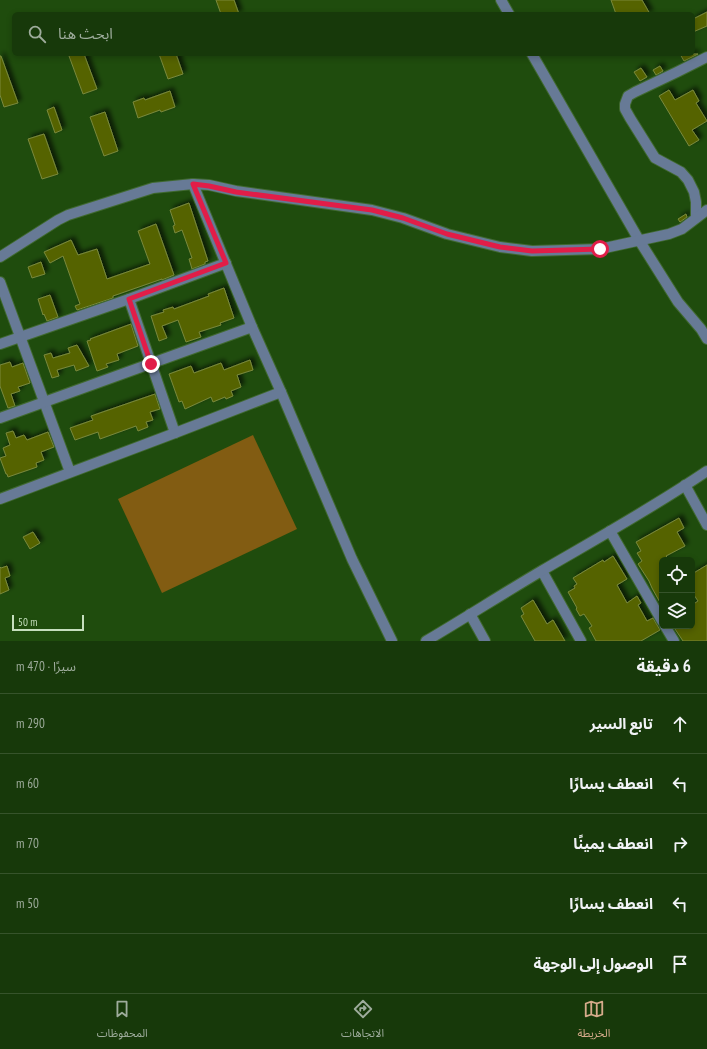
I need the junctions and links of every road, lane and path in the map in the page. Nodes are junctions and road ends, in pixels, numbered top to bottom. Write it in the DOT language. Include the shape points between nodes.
graph roads {
  1 [pos="501,0"];
  2 [pos="508,12"];
  3 [pos="533,56"];
  4 [pos="707,57"];
  5 [pos="193,184"];
  6 [pos="707,210"];
  7 [pos="696,218"];
  8 [pos="639,240"];
  9 [pos="0,257"];
  10 [pos="226,263"];
  11 [pos="0,282"];
  12 [pos="129,299"];
  13 [pos="252,327"];
  14 [pos="20,337"];
  15 [pos="707,339"];
  16 [pos="0,344"];
  17 [pos="151,364"];
  18 [pos="281,392"];
  19 [pos="44,402"];
  20 [pos="0,418"];
  21 [pos="175,433"];
  22 [pos="707,471"];
  23 [pos="70,472"];
  24 [pos="686,485"];
  25 [pos="0,499"];
  26 [pos="707,524"];
  27 [pos="610,531"];
  28 [pos="542,571"];
  29 [pos="470,614"];
  30 [pos="659,616"];
  31 [pos="667,629"];
  32 [pos="392,641"];
  33 [pos="426,641"];
  34 [pos="485,641"];
  35 [pos="581,641"];
  36 [pos="674,641"];
  1 -- 2 [label="street"];
  3 -- 8 [label="street"];
  4 -- 7 [label="street" via="628,96 625,104 630,118 655,158 680,172 688,180 694,192"];
  5 -- 8 [label="street" via="372,210 447,234 500,247 532,251 600,249"];
  5 -- 9 [label="street" via="153,188 68,215"];
  5 -- 10 [label="street"];
  6 -- 7 [label="street"];
  7 -- 8 [label="street" via="682,229"];
  8 -- 15 [label="street" via="678,302 701,328"];
  10 -- 12 [label="street"];
  10 -- 13 [label="street"];
  11 -- 14 [label="street"];
  12 -- 14 [label="street"];
  12 -- 17 [label="street"];
  13 -- 17 [label="street"];
  13 -- 18 [label="street"];
  14 -- 16 [label="street"];
  14 -- 19 [label="street"];
  17 -- 19 [label="street"];
  17 -- 21 [label="street"];
  18 -- 21 [label="street"];
  18 -- 32 [label="street" via="352,559"];
  19 -- 20 [label="street"];
  19 -- 23 [label="street"];
  21 -- 23 [label="street"];
  22 -- 24 [label="street"];
  23 -- 25 [label="street"];
  24 -- 26 [label="street"];
  24 -- 27 [label="street"];
  27 -- 28 [label="street"];
  27 -- 30 [label="street"];
  28 -- 29 [label="street"];
  28 -- 35 [label="street"];
  29 -- 33 [label="street"];
  29 -- 34 [label="street"];
  31 -- 36 [label="street"];
}
